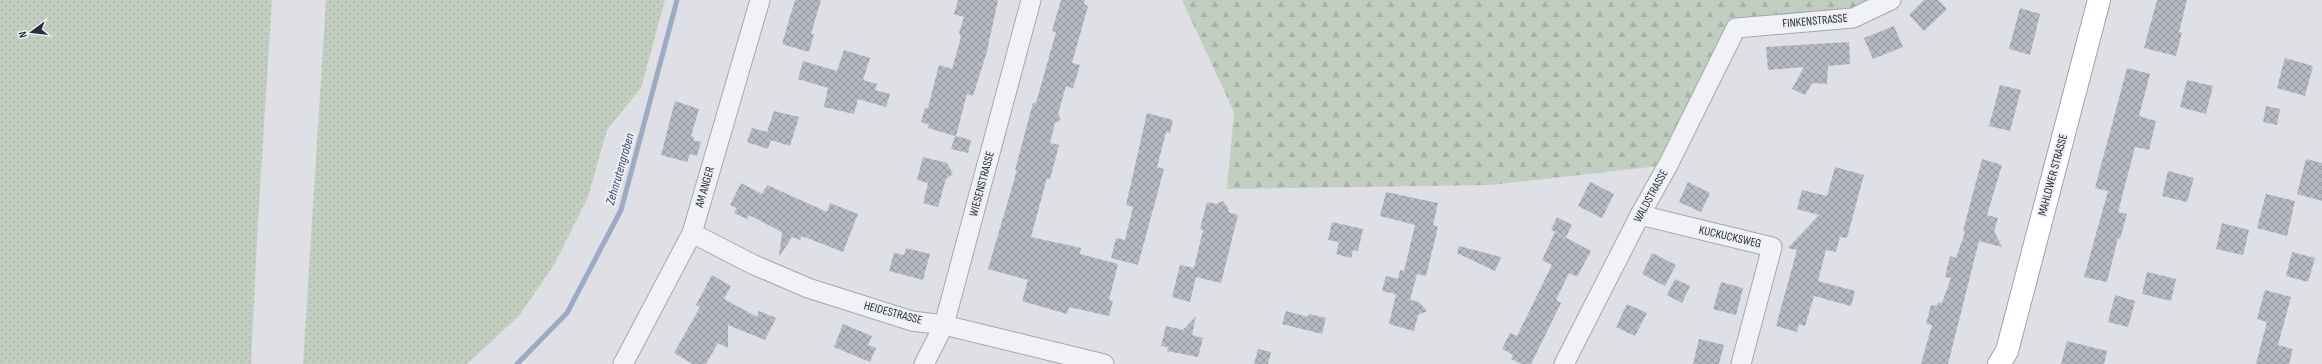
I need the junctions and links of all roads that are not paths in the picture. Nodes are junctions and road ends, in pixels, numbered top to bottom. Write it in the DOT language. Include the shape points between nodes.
graph roads {
  1 [pos="760,0"];
  2 [pos="1031,0"];
  3 [pos="1891,0"];
  4 [pos="2099,0"];
  5 [pos="1736,28"];
  6 [pos="1640,215"];
  7 [pos="692,233"];
  8 [pos="944,325"];
  9 [pos="2005,360"];
  10 [pos="623,364"];
  11 [pos="924,364"];
  12 [pos="1104,364"];
  13 [pos="1564,364"];
  14 [pos="1741,364"];
  1 -- 7 [label="street, AM ANGER"];
  2 -- 8 [label="street, WIESENSTRASSE"];
  3 -- 5 [label="street, FINKENSTRASSE" via="1853,18"];
  4 -- 9 [label="main road, MAHLOWER STRASSE"];
  5 -- 6 [label="street, WALDSTRASSE" via="1668,165"];
  6 -- 13 [label="street, WALDSTRASSE"];
  6 -- 14 [label="street, KUCKUCKSWEG" via="1772,247"];
  7 -- 8 [label="street, HEIDESTRASSE" via="752,264 808,288 912,321"];
  7 -- 10 [label="street, AM ANGER"];
  8 -- 11 [label="street, WIESENSTRASSE"];
  8 -- 12 [label="street, HEIDESTRASSE"];
}
